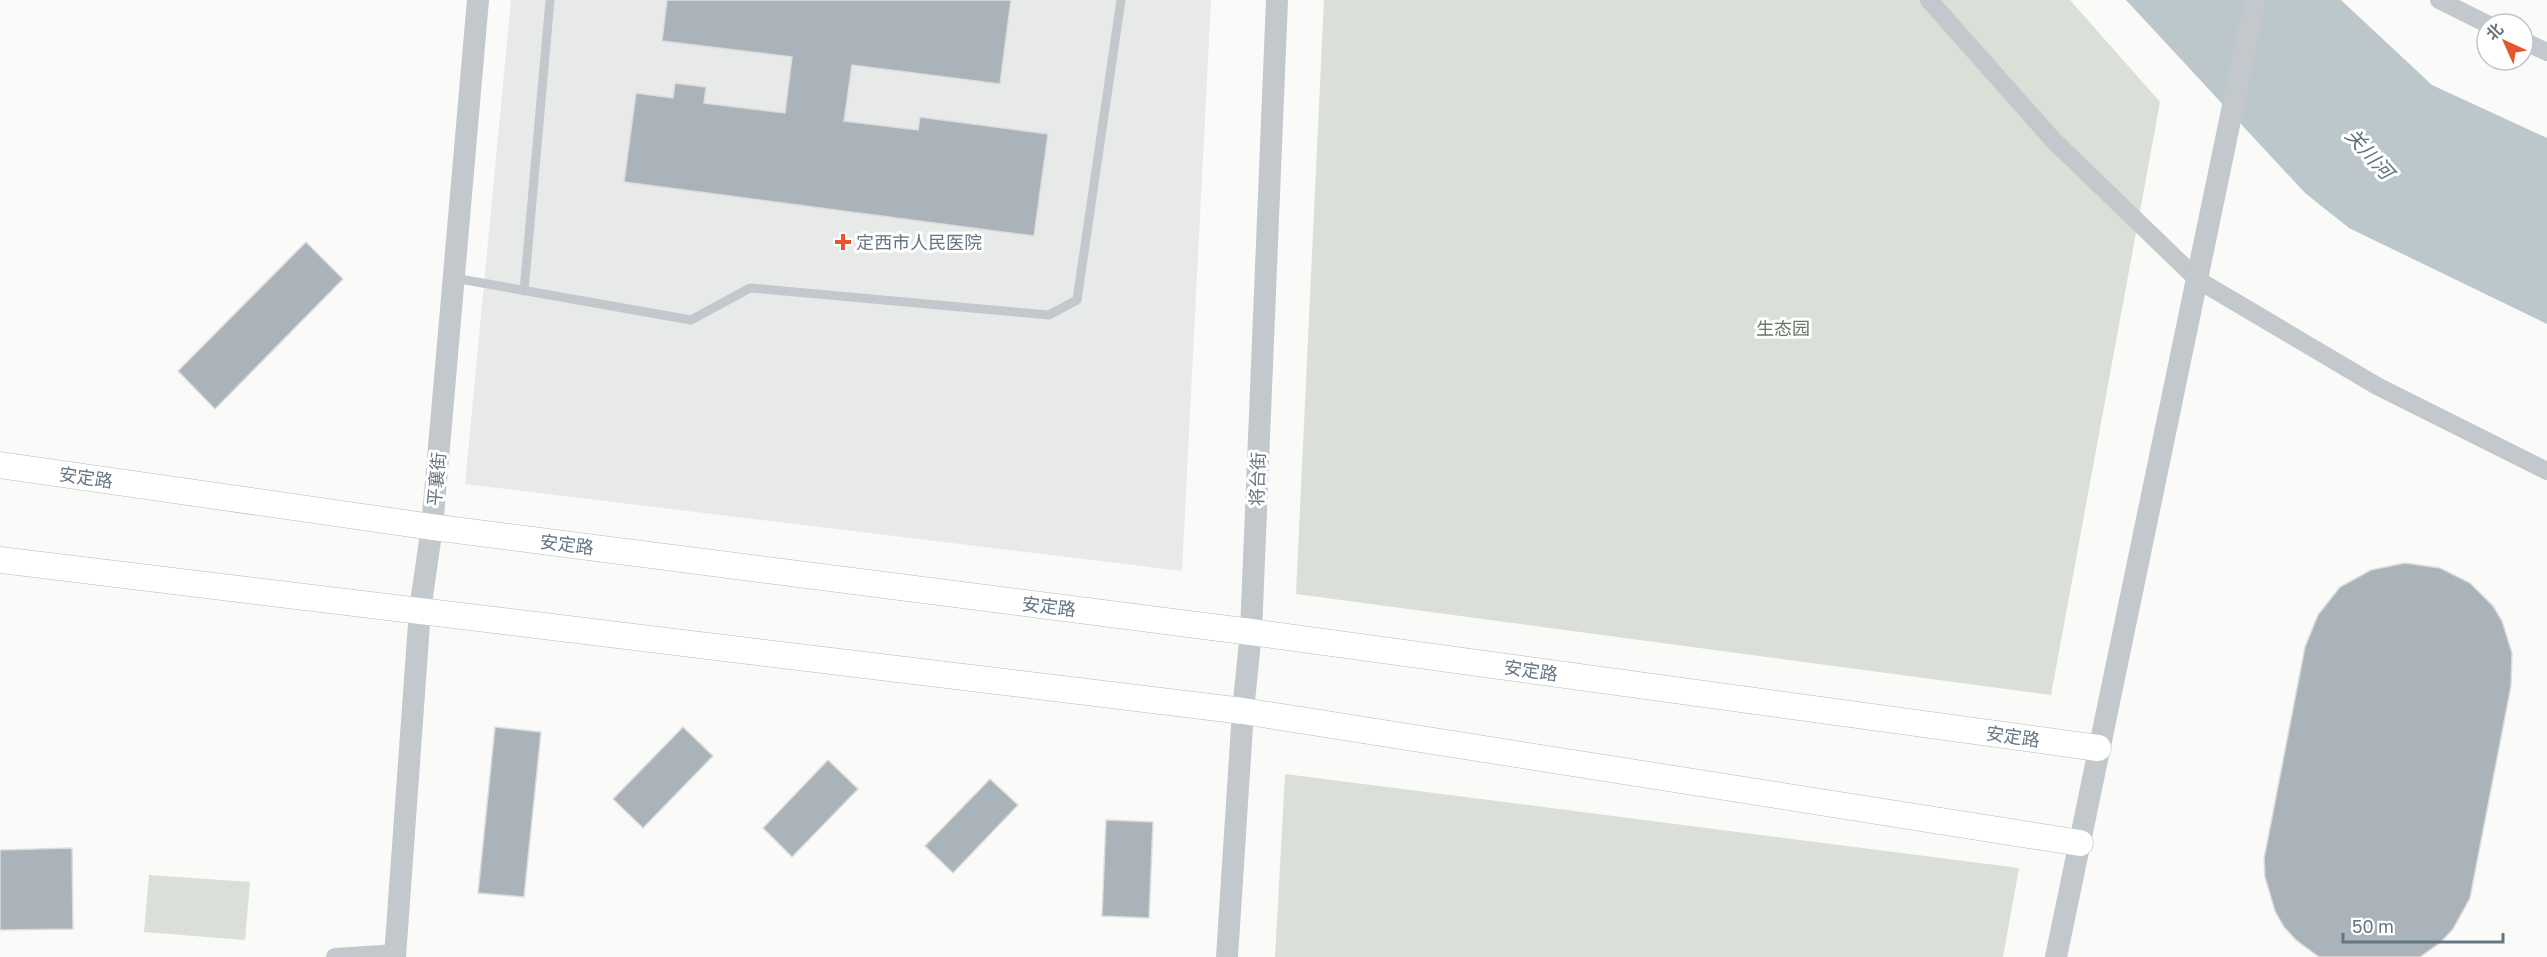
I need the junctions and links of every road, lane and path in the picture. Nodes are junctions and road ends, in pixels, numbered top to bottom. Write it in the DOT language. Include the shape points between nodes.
graph roads {
  1 [pos="478,0"];
  2 [pos="549,0"];
  3 [pos="1121,0"];
  4 [pos="1277,0"];
  5 [pos="1929,0"];
  6 [pos="2256,0"];
  7 [pos="2439,0"];
  8 [pos="2475,18"];
  9 [pos="454,278"];
  10 [pos="2198,280"];
  11 [pos="524,291"];
  12 [pos="0,465"];
  13 [pos="2547,471"];
  14 [pos="432,527"];
  15 [pos="0,560"];
  16 [pos="420,610"];
  17 [pos="1251,632"];
  18 [pos="1244,711"];
  19 [pos="2098,748"];
  20 [pos="2080,843"];
  21 [pos="396,955"];
  22 [pos="335,957"];
  23 [pos="1227,957"];
  24 [pos="2056,957"];
  1 -- 9 [label="street, 平襄街"];
  2 -- 11 [label="lane"];
  3 -- 11 [label="lane" via="1077,300 1049,315 750,288 691,320"];
  4 -- 17 [label="street, 将台街"];
  5 -- 10 [label="street" via="2053,140"];
  6 -- 10 [label="street"];
  7 -- 8 [label="street"];
  9 -- 11 [label="lane"];
  9 -- 14 [label="street, 平襄街"];
  10 -- 13 [label="street" via="2377,386"];
  10 -- 19 [label="street"];
  12 -- 14 [label="main road, 安定路"];
  14 -- 16 [label="street, 平襄街"];
  14 -- 17 [label="main road, 安定路"];
  15 -- 16 [label="main road"];
  16 -- 18 [label="main road"];
  16 -- 21 [label="street, 平襄街"];
  17 -- 18 [label="street, 将台街"];
  17 -- 19 [label="main road, 安定路"];
  18 -- 20 [label="main road"];
  18 -- 23 [label="street, 将台街"];
  19 -- 20 [label="street"];
  20 -- 24 [label="street"];
  21 -- 22 [label="street"];
}
